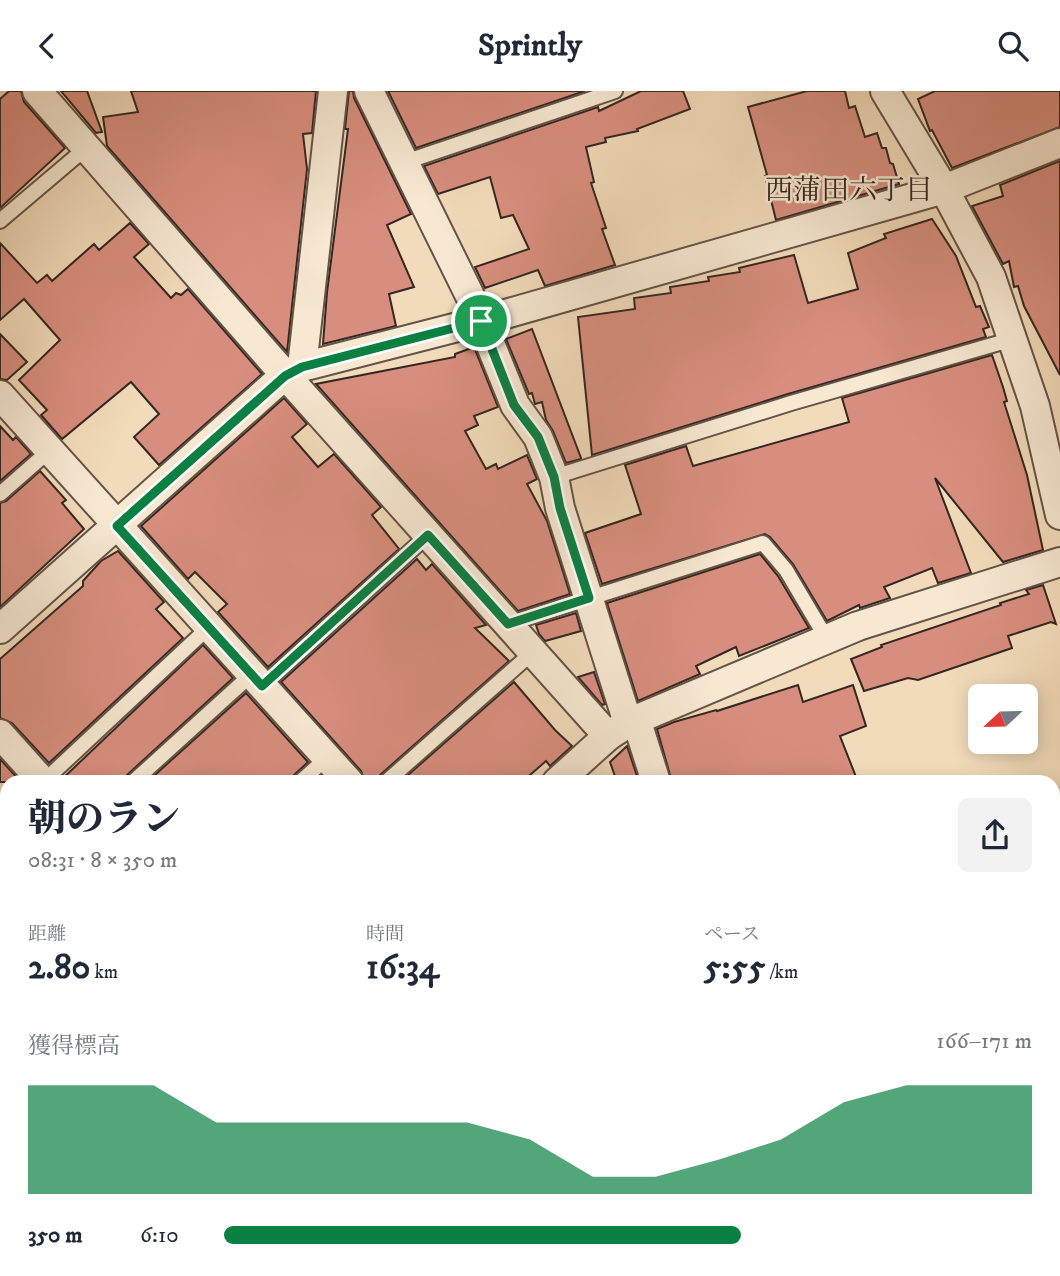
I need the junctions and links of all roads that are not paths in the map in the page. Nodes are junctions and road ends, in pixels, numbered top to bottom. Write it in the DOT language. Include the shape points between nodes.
graph roads {
  1 [pos="37,91"];
  2 [pos="333,91"];
  3 [pos="369,91"];
  4 [pos="615,91"];
  5 [pos="885,91"];
  6 [pos="1060,143"];
  7 [pos="86,148"];
  8 [pos="405,162"];
  9 [pos="944,189"];
  10 [pos="0,221"];
  11 [pos="481,321"];
  12 [pos="1013,338"];
  13 [pos="294,371"];
  14 [pos="0,395"];
  15 [pos="50,450"];
  16 [pos="554,477"];
  17 [pos="0,494"];
  18 [pos="1060,515"];
  19 [pos="117,526"];
  20 [pos="428,535"];
  21 [pos="1060,562"];
  22 [pos="589,598"];
  23 [pos="508,624"];
  24 [pos="209,628"];
  25 [pos="0,629"];
  26 [pos="828,641"];
  27 [pos="533,652"];
  28 [pos="257,680"];
  29 [pos="624,726"];
  30 [pos="0,734"];
  31 [pos="327,758"];
  32 [pos="37,775"];
  33 [pos="51,775"];
  34 [pos="142,775"];
  35 [pos="308,775"];
  36 [pos="343,775"];
  37 [pos="394,775"];
  38 [pos="565,775"];
  39 [pos="652,775"];
  1 -- 7 [label="street"];
  2 -- 13 [label="street"];
  3 -- 8 [label="street"];
  4 -- 8 [label="lane"];
  5 -- 9 [label="street"];
  6 -- 9 [label="street"];
  7 -- 10 [label="lane"];
  7 -- 13 [label="street"];
  8 -- 11 [label="street"];
  9 -- 11 [label="street"];
  9 -- 12 [label="street" via="991,277"];
  11 -- 13 [label="street"];
  11 -- 16 [label="street" via="514,405 538,437"];
  12 -- 16 [label="lane"];
  12 -- 18 [label="street" via="1035,406"];
  13 -- 19 [label="street"];
  13 -- 20 [label="street"];
  14 -- 15 [label="street"];
  15 -- 17 [label="lane"];
  15 -- 19 [label="street"];
  16 -- 22 [label="street"];
  19 -- 24 [label="street"];
  19 -- 25 [label="street"];
  20 -- 23 [label="street"];
  20 -- 28 [label="lane"];
  21 -- 26 [label="street" via="858,627"];
  22 -- 23 [label="lane"];
  22 -- 26 [label="lane" via="762,543 786,570"];
  22 -- 29 [label="street"];
  23 -- 27 [label="street"];
  24 -- 28 [label="street"];
  24 -- 33 [label="lane"];
  26 -- 29 [label="street"];
  27 -- 29 [label="street"];
  27 -- 37 [label="lane"];
  28 -- 31 [label="street"];
  28 -- 34 [label="lane"];
  29 -- 38 [label="street"];
  29 -- 39 [label="street"];
  30 -- 32 [label="street"];
  31 -- 35 [label="lane"];
  31 -- 36 [label="street"];
}
